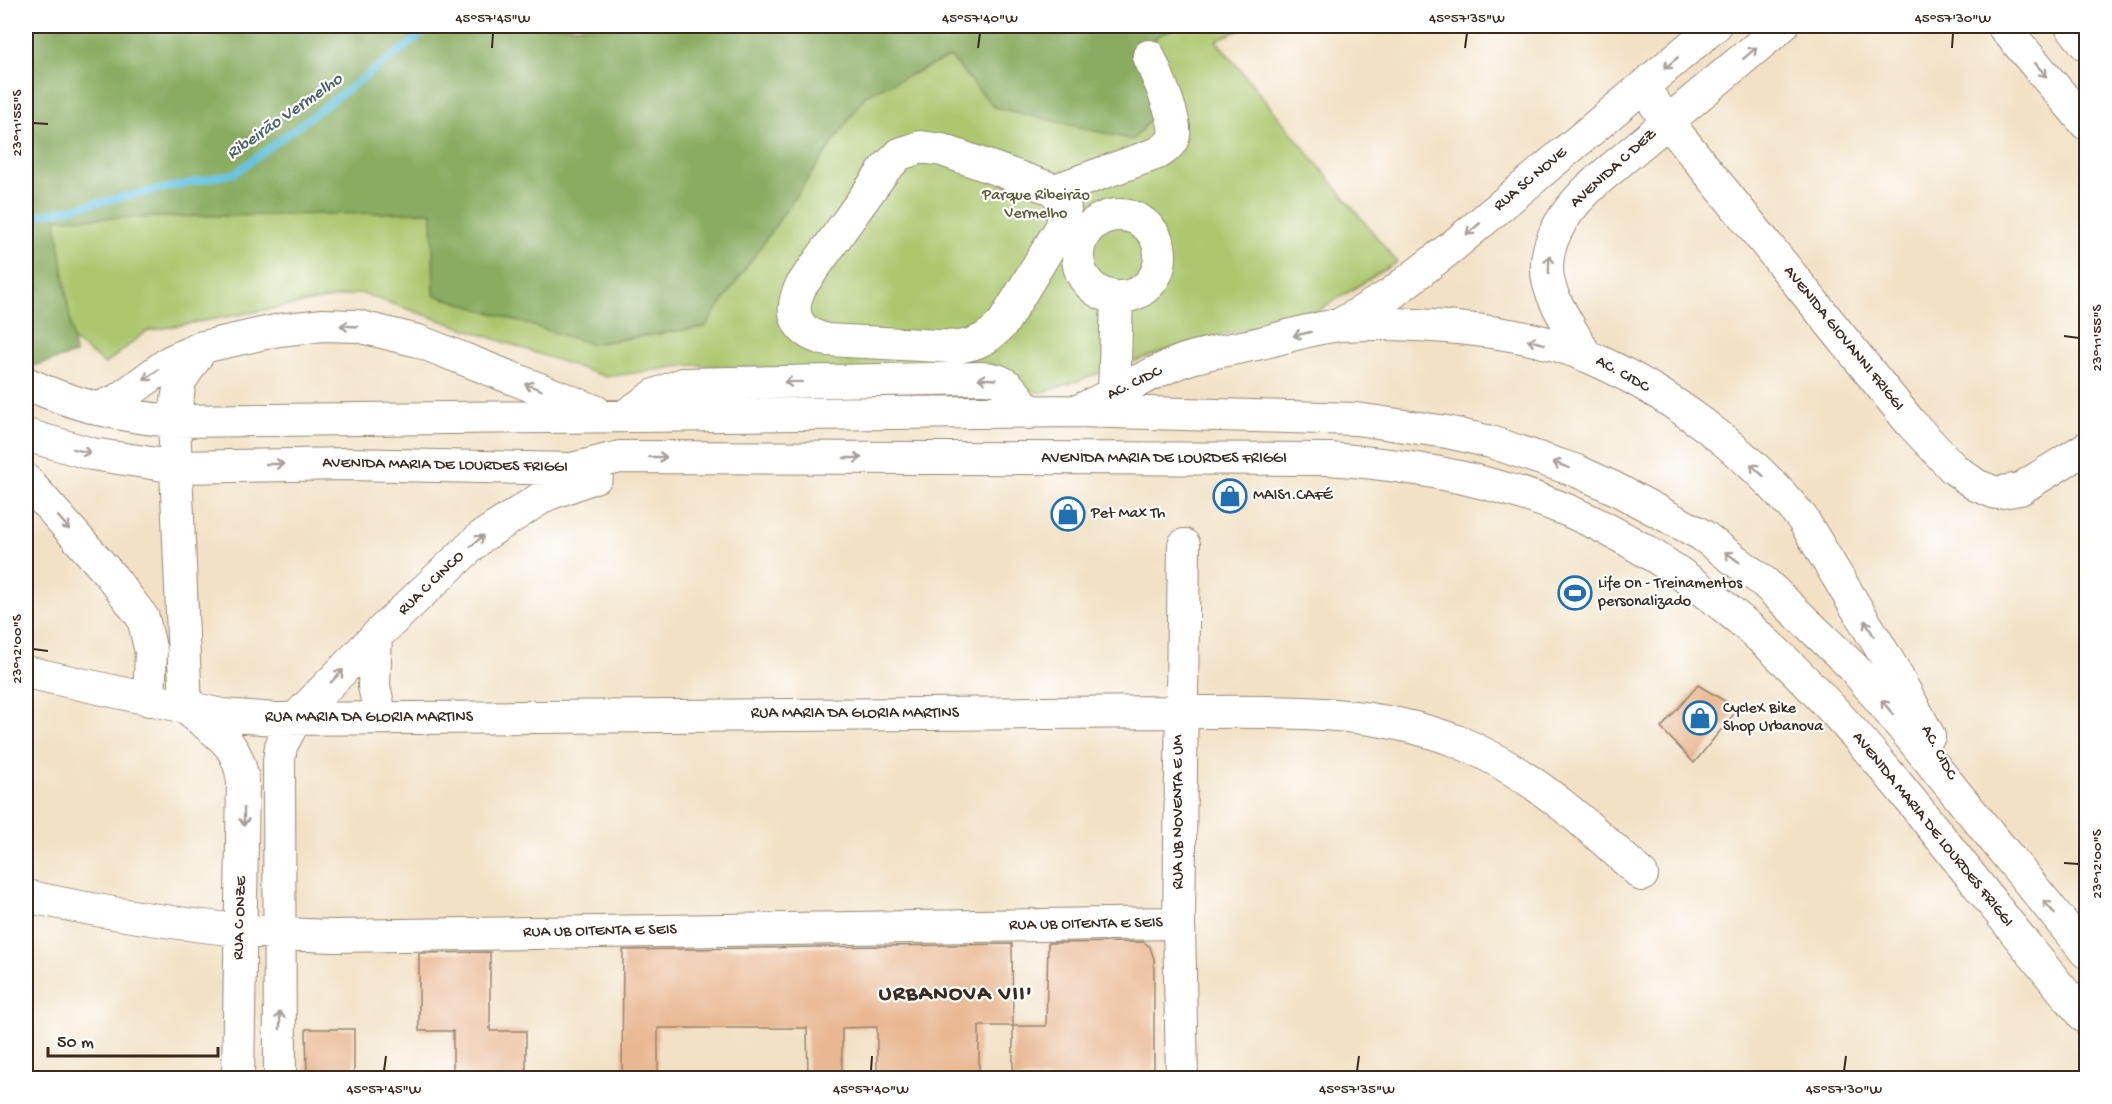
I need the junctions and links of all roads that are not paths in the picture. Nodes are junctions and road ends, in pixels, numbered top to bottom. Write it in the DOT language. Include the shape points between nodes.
graph roads {
  1 [pos="1715,26"];
  2 [pos="1782,26"];
  3 [pos="2003,26"];
  4 [pos="2071,26"];
  5 [pos="2086,45"];
  6 [pos="1149,56"];
  7 [pos="1643,87"];
  8 [pos="1666,121"];
  9 [pos="2086,124"];
  10 [pos="1111,170"];
  11 [pos="1055,190"];
  12 [pos="1081,227"];
  13 [pos="1117,297"];
  14 [pos="1339,325"];
  15 [pos="203,347"];
  16 [pos="1586,356"];
  17 [pos="26,383"];
  18 [pos="1114,394"];
  19 [pos="97,409"];
  20 [pos="1079,411"];
  21 [pos="617,416"];
  22 [pos="544,418"];
  23 [pos="174,421"];
  24 [pos="26,435"];
  25 [pos="2086,448"];
  26 [pos="621,457"];
  27 [pos="177,467"];
  28 [pos="572,469"];
  29 [pos="26,480"];
  30 [pos="546,495"];
  31 [pos="1184,545"];
  32 [pos="376,636"];
  33 [pos="26,672"];
  34 [pos="149,700"];
  35 [pos="186,708"];
  36 [pos="1180,712"];
  37 [pos="296,718"];
  38 [pos="381,718"];
  39 [pos="1968,808"];
  40 [pos="1642,875"];
  41 [pos="26,896"];
  42 [pos="1179,923"];
  43 [pos="239,932"];
  44 [pos="280,935"];
  45 [pos="2086,952"];
  46 [pos="2086,1018"];
  47 [pos="238,1078"];
  48 [pos="280,1078"];
  49 [pos="1182,1078"];
  1 -- 7 [label="street, RUA SC NOVE, one-way"];
  8 -- 2 [label="street, AVENIDA C DEZ, one-way"];
  3 -- 9 [label="street, one-way"];
  4 -- 5 [label="street"];
  6 -- 10 [label="street" via="1174,135 1168,147 1158,153"];
  7 -- 8 [label="street, AVENIDA GIOVANNI FRIGGI"];
  7 -- 14 [label="street, RUA SC NOVE, one-way" via="1391,294"];
  16 -- 8 [label="street, AVENIDA C DEZ, one-way" via="1553,297 1548,263 1552,240 1562,218 1579,197"];
  8 -- 25 [label="street, AVENIDA GIOVANNI FRIGGI" via="1910,422 1953,468 1996,493 2020,489"];
  10 -- 11 [label="street"];
  10 -- 12 [label="street"];
  11 -- 12 [label="street"];
  11 -- 12 [label="street" via="942,150 921,147 900,154 801,286 794,299 795,314 807,332 827,340 976,345 1003,323"];
  12 -- 13 [label="street" via="1080,270 1095,289"];
  12 -- 13 [label="street" via="1122,215 1153,231 1161,253 1160,265 1149,285"];
  13 -- 18 [label="street"];
  16 -- 14 [label="street, AC. CIDC, one-way" via="1478,330"];
  14 -- 18 [label="street, AC. CIDC, one-way" via="1183,361"];
  15 -- 19 [label="street, one-way" via="171,361 118,400"];
  21 -- 15 [label="street, one-way" via="418,341 357,326 279,330"];
  15 -- 23 [label="street" via="180,381"];
  39 -- 16 [label="street, AC. CIDC, one-way" via="1892,667 1789,501 1697,420"];
  17 -- 19 [label="street"];
  18 -- 20 [label="street, AC. CIDC"];
  19 -- 23 [label="street"];
  20 -- 21 [label="street, one-way"];
  39 -- 20 [label="street, one-way" via="1853,667 1765,583 1701,535 1577,471 1491,442 1386,423"];
  21 -- 22 [label="street"];
  22 -- 23 [label="street"];
  22 -- 28 [label="street" via="548,442"];
  23 -- 27 [label="street"];
  24 -- 27 [label="street, AVENIDA MARIA DE LOURDES FRIGGI, one-way" via="92,454"];
  26 -- 28 [label="street, AVENIDA MARIA DE LOURDES FRIGGI"];
  26 -- 30 [label="street, RUA C CINCO" via="598,475"];
  26 -- 46 [label="street, AVENIDA MARIA DE LOURDES FRIGGI, one-way" via="1330,459 1419,468 1488,484 1568,511 1622,537 1685,577 1788,663 1922,812"];
  27 -- 28 [label="street, AVENIDA MARIA DE LOURDES FRIGGI, one-way" via="338,464"];
  27 -- 35 [label="street"];
  28 -- 30 [label="street" via="550,473"];
  29 -- 34 [label="street, one-way" via="111,576 142,618 151,652"];
  32 -- 30 [label="street, RUA C CINCO, one-way" via="481,537"];
  31 -- 36 [label="street, RUA UB NOVENTA E UM"];
  37 -- 32 [label="street, RUA C CINCO, one-way"];
  32 -- 38 [label="street" via="374,686"];
  33 -- 34 [label="street, RUA MARIA DA GLORIA MARTINS"];
  34 -- 35 [label="street, RUA MARIA DA GLORIA MARTINS"];
  35 -- 37 [label="street, RUA MARIA DA GLORIA MARTINS" via="222,715"];
  35 -- 43 [label="street, RUA C ONZE, one-way" via="227,742 238,759 244,811"];
  36 -- 38 [label="street, RUA MARIA DA GLORIA MARTINS"];
  36 -- 40 [label="street, RUA MARIA DA GLORIA MARTINS" via="1348,715 1459,742 1559,802"];
  36 -- 42 [label="street, RUA UB NOVENTA E UM"];
  37 -- 38 [label="street, RUA MARIA DA GLORIA MARTINS"];
  37 -- 44 [label="street, RUA C CINCO" via="281,746 279,761"];
  45 -- 39 [label="street, one-way"];
  41 -- 43 [label="street, RUA UB OITENTA E SEIS" via="129,917"];
  42 -- 44 [label="street, RUA UB OITENTA E SEIS"];
  42 -- 49 [label="street, RUA UB NOVENTA E UM"];
  43 -- 44 [label="street, RUA UB OITENTA E SEIS"];
  43 -- 47 [label="street, RUA C ONZE"];
  48 -- 44 [label="street, one-way"];
}
